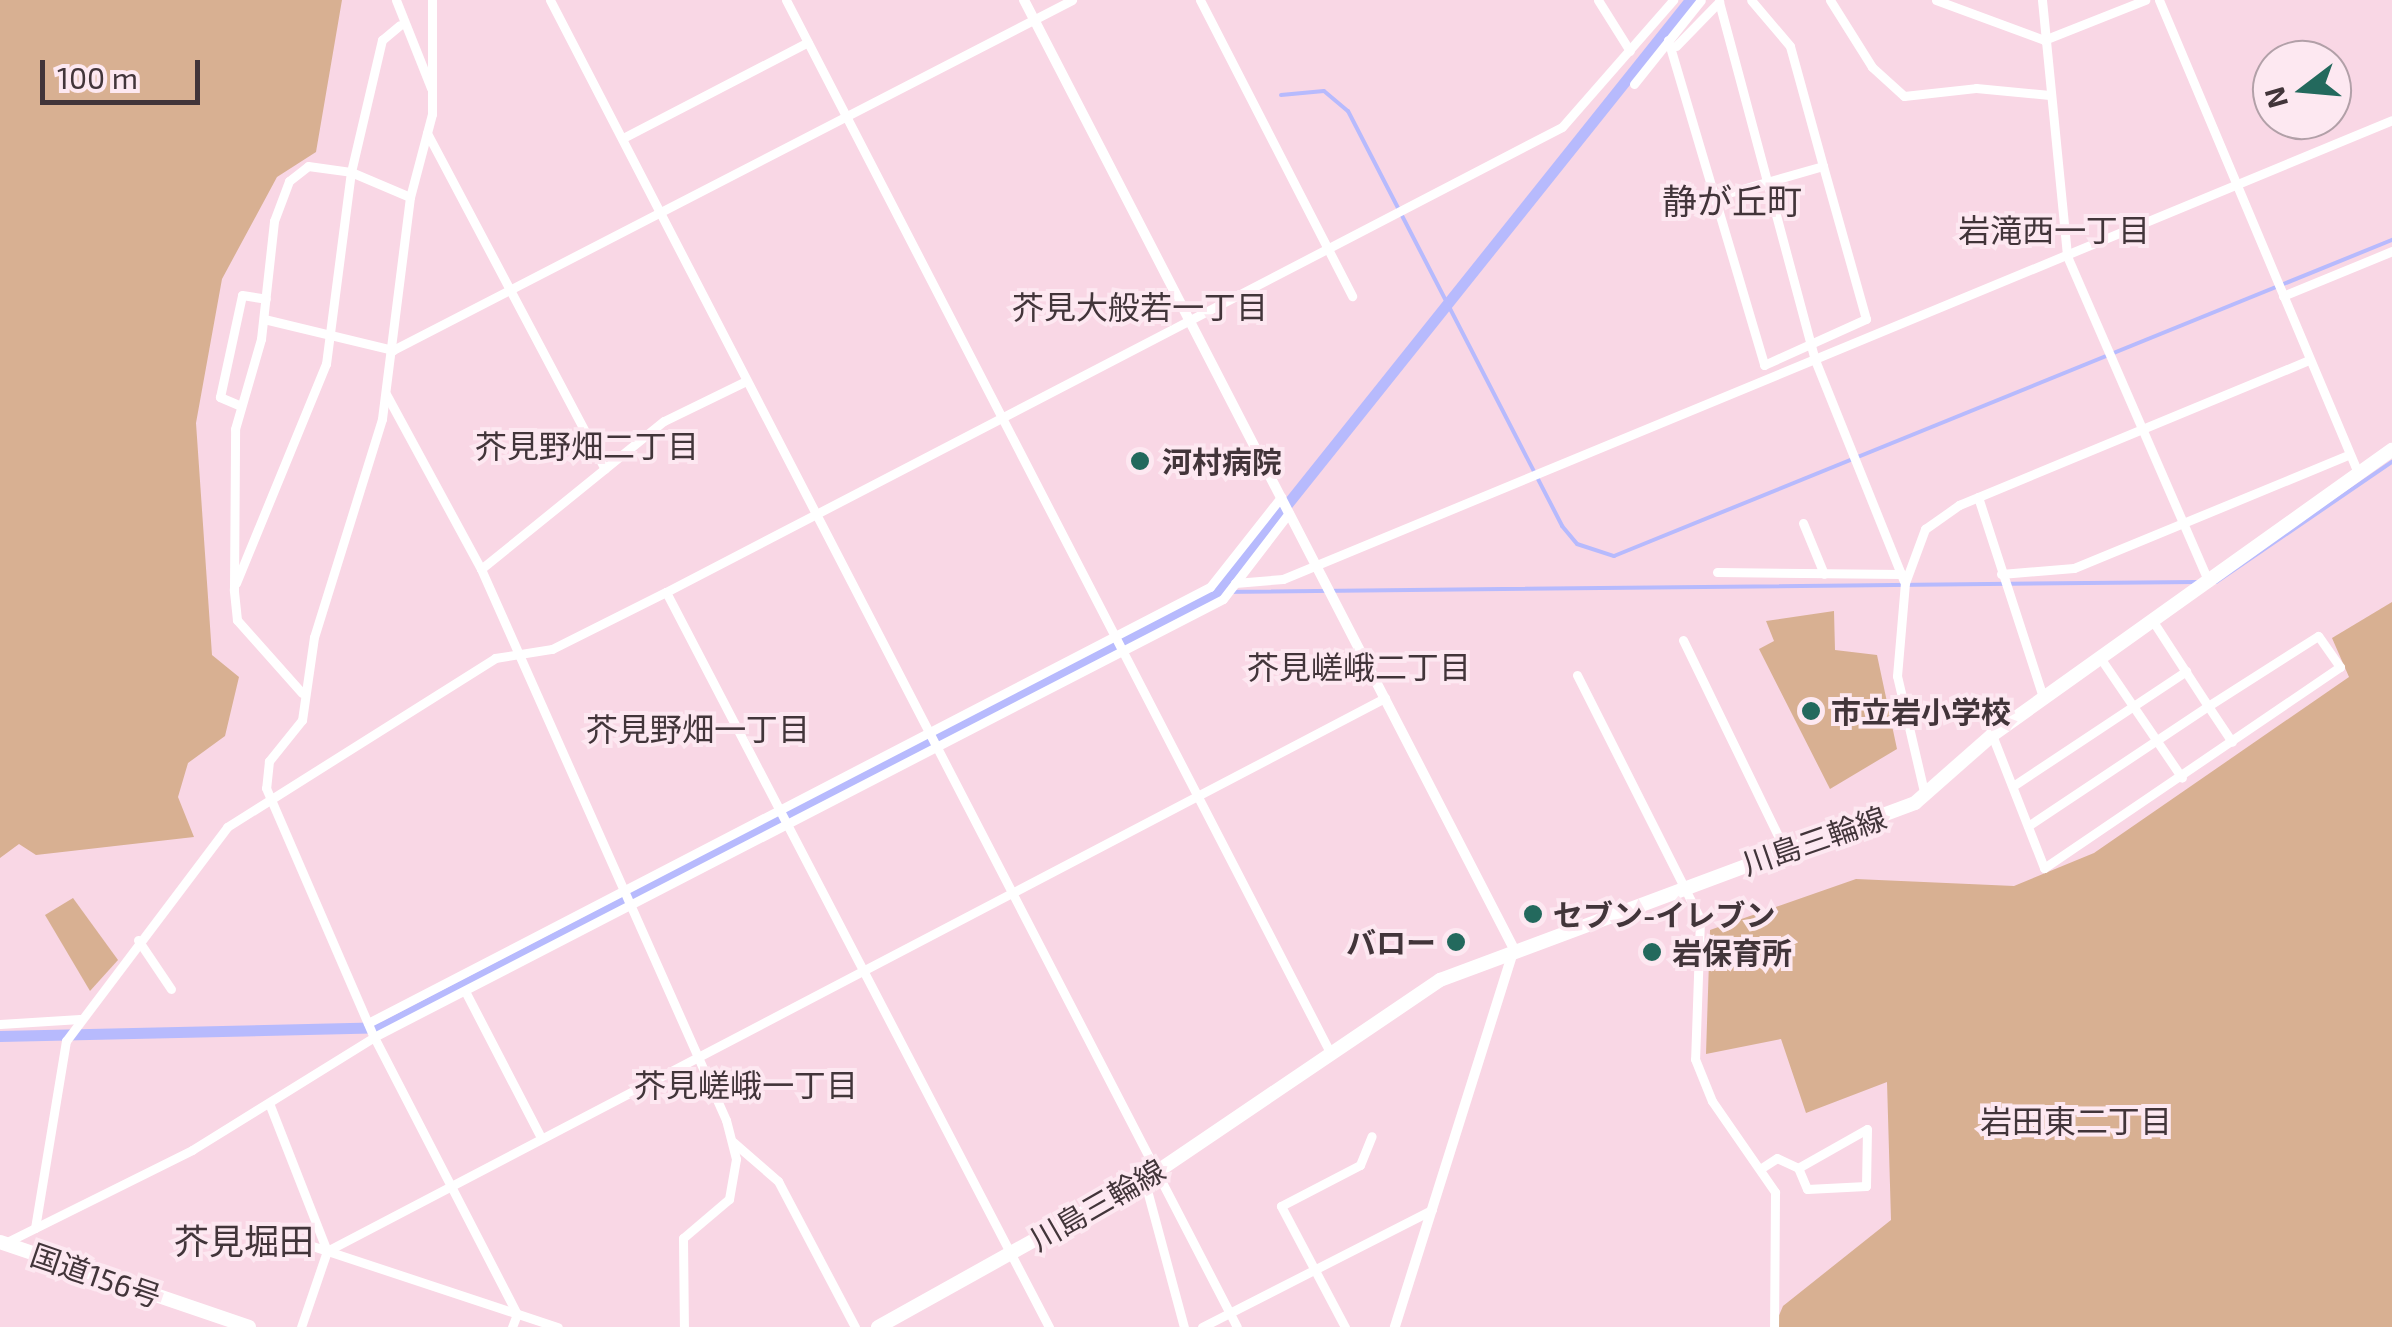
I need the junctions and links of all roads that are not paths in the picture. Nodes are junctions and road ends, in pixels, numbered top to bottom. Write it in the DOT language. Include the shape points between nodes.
graph roads {
  1 [pos="396,0"];
  2 [pos="432,0"];
  3 [pos="550,0"];
  4 [pos="786,0"];
  5 [pos="1024,0"];
  6 [pos="1072,0"];
  7 [pos="1200,0"];
  8 [pos="1598,0"];
  9 [pos="1673,0"];
  10 [pos="1701,0"];
  11 [pos="1751,0"];
  12 [pos="1830,0"];
  13 [pos="1936,0"];
  14 [pos="2042,0"];
  15 [pos="2146,0"];
  16 [pos="2160,0"];
  17 [pos="1722,1"];
  18 [pos="1034,20"];
  19 [pos="400,24"];
  20 [pos="2044,40"];
  21 [pos="808,42"];
  22 [pos="1672,43"];
  23 [pos="1630,51"];
  24 [pos="1634,84"];
  25 [pos="432,88"];
  26 [pos="2050,95"];
  27 [pos="847,117"];
  28 [pos="2392,120"];
  29 [pos="428,134"];
  30 [pos="622,138"];
  31 [pos="1823,166"];
  32 [pos="351,172"];
  33 [pos="1768,182"];
  34 [pos="2236,185"];
  35 [pos="1718,196"];
  36 [pos="410,198"];
  37 [pos="1672,208"];
  38 [pos="660,213"];
  39 [pos="1330,249"];
  40 [pos="2392,251"];
  41 [pos="2067,256"];
  42 [pos="512,290"];
  43 [pos="2282,294"];
  44 [pos="1352,296"];
  45 [pos="266,299"];
  46 [pos="264,320"];
  47 [pos="1190,320"];
  48 [pos="330,335"];
  49 [pos="1812,345"];
  50 [pos="393,350"];
  51 [pos="1815,360"];
  52 [pos="2310,360"];
  53 [pos="746,381"];
  54 [pos="386,394"];
  55 [pos="241,406"];
  56 [pos="1002,418"];
  57 [pos="2148,428"];
  58 [pos="2392,450"];
  59 [pos="2348,455"];
  60 [pos="605,469"];
  61 [pos="2359,475"];
  62 [pos="1978,497"];
  63 [pos="1281,498"];
  64 [pos="815,513"];
  65 [pos="1289,513"];
  66 [pos="2186,522"];
  67 [pos="1803,523"];
  68 [pos="1316,564"];
  69 [pos="481,569"];
  70 [pos="1717,572"];
  71 [pos="1824,574"];
  72 [pos="2001,574"];
  73 [pos="1904,579"];
  74 [pos="1235,583"];
  75 [pos="2210,585"];
  76 [pos="234,589"];
  77 [pos="666,592"];
  78 [pos="2156,626"];
  79 [pos="1116,635"];
  80 [pos="1683,640"];
  81 [pos="1124,650"];
  82 [pos="520,654"];
  83 [pos="2103,662"];
  84 [pos="2186,671"];
  85 [pos="1578,675"];
  86 [pos="302,693"];
  87 [pos="1386,698"];
  88 [pos="2044,700"];
  89 [pos="2133,706"];
  90 [pos="2208,706"];
  91 [pos="928,732"];
  92 [pos="1992,735"];
  93 [pos="2157,742"];
  94 [pos="2232,742"];
  95 [pos="936,748"];
  96 [pos="2182,778"];
  97 [pos="2013,786"];
  98 [pos="1198,795"];
  99 [pos="1925,796"];
  100 [pos="272,799"];
  101 [pos="780,809"];
  102 [pos="790,824"];
  103 [pos="2028,826"];
  104 [pos="1785,850"];
  105 [pos="1686,886"];
  106 [pos="624,890"];
  107 [pos="1012,891"];
  108 [pos="630,904"];
  109 [pos="138,940"];
  110 [pos="1514,950"];
  111 [pos="479,964"];
  112 [pos="864,967"];
  113 [pos="488,980"];
  114 [pos="172,988"];
  115 [pos="465,991"];
  116 [pos="80,1018"];
  117 [pos="368,1023"];
  118 [pos="0,1024"];
  119 [pos="374,1037"];
  120 [pos="702,1050"];
  121 [pos="1330,1052"];
  122 [pos="269,1103"];
  123 [pos="538,1134"];
  124 [pos="1372,1136"];
  125 [pos="733,1142"];
  126 [pos="1760,1168"];
  127 [pos="1798,1168"];
  128 [pos="1158,1171"];
  129 [pos="1144,1179"];
  130 [pos="447,1182"];
  131 [pos="1432,1210"];
  132 [pos="255,1227"];
  133 [pos="34,1228"];
  134 [pos="1,1243"];
  135 [pos="327,1252"];
  136 [pos="1011,1253"];
  137 [pos="1316,1269"];
  138 [pos="1230,1312"];
  139 [pos="517,1314"];
  140 [pos="248,1327"];
  141 [pos="301,1327"];
  142 [pos="512,1327"];
  143 [pos="558,1327"];
  144 [pos="684,1327"];
  145 [pos="855,1327"];
  146 [pos="878,1327"];
  147 [pos="1048,1327"];
  148 [pos="1184,1327"];
  149 [pos="1202,1327"];
  150 [pos="1238,1327"];
  151 [pos="1346,1327"];
  152 [pos="1395,1327"];
  153 [pos="1774,1327"];
  1 -- 19 [label="street"];
  2 -- 25 [label="street"];
  3 -- 30 [label="street"];
  4 -- 21 [label="street"];
  5 -- 18 [label="street"];
  6 -- 18 [label="street"];
  7 -- 39 [label="street"];
  8 -- 23 [label="street"];
  9 -- 23 [label="street"];
  10 -- 22 [label="street"];
  11 -- 31 [label="street" via="1790,46"];
  12 -- 26 [label="street" via="1872,67 1904,96 1976,88"];
  13 -- 20 [label="street"];
  14 -- 20 [label="street"];
  15 -- 20 [label="street"];
  16 -- 34 [label="street"];
  17 -- 22 [label="street"];
  17 -- 33 [label="street"];
  18 -- 27 [label="street"];
  18 -- 47 [label="street"];
  19 -- 25 [label="street"];
  19 -- 32 [label="street" via="382,40"];
  20 -- 26 [label="street"];
  21 -- 27 [label="street"];
  21 -- 30 [label="street"];
  22 -- 24 [label="street"];
  22 -- 35 [label="street"];
  23 -- 39 [label="street" via="1562,127"];
  25 -- 29 [label="street"];
  26 -- 41 [label="street"];
  27 -- 38 [label="street"];
  27 -- 56 [label="street"];
  28 -- 34 [label="street"];
  29 -- 36 [label="street"];
  29 -- 42 [label="street"];
  30 -- 38 [label="street"];
  31 -- 33 [label="street"];
  31 -- 49 [label="street" via="1866,319"];
  32 -- 36 [label="street"];
  32 -- 45 [label="street" via="308,166 289,181 274,220"];
  32 -- 48 [label="street"];
  33 -- 35 [label="street"];
  33 -- 49 [label="street"];
  34 -- 41 [label="street"];
  34 -- 43 [label="street"];
  35 -- 37 [label="street"];
  35 -- 49 [label="street" via="1764,364"];
  36 -- 50 [label="street"];
  38 -- 42 [label="street"];
  38 -- 53 [label="street"];
  39 -- 44 [label="street"];
  39 -- 47 [label="street"];
  40 -- 43 [label="street"];
  41 -- 51 [label="street"];
  41 -- 57 [label="street"];
  42 -- 50 [label="street"];
  42 -- 60 [label="street"];
  43 -- 52 [label="street"];
  45 -- 46 [label="street"];
  45 -- 55 [label="street" via="242,296 220,398"];
  46 -- 48 [label="street"];
  46 -- 55 [label="street"];
  47 -- 56 [label="street"];
  47 -- 63 [label="street"];
  48 -- 50 [label="street"];
  48 -- 76 [label="street" via="308,422"];
  49 -- 51 [label="street"];
  50 -- 54 [label="street"];
  51 -- 68 [label="street"];
  51 -- 73 [label="street"];
  52 -- 57 [label="street"];
  52 -- 59 [label="street"];
  53 -- 60 [label="street" via="664,422"];
  53 -- 64 [label="street"];
  54 -- 69 [label="street"];
  54 -- 86 [label="street"];
  55 -- 76 [label="street" via="230,504"];
  56 -- 64 [label="street"];
  56 -- 79 [label="street"];
  57 -- 62 [label="street"];
  57 -- 66 [label="street"];
  58 -- 61 [label="main road, 川島三輪線"];
  59 -- 61 [label="street"];
  59 -- 66 [label="street"];
  60 -- 69 [label="street"];
  61 -- 75 [label="main road, 川島三輪線"];
  62 -- 72 [label="street"];
  62 -- 73 [label="street" via="1925,529"];
  63 -- 65 [label="street"];
  63 -- 79 [label="street" via="1210,587"];
  64 -- 77 [label="street"];
  64 -- 91 [label="street"];
  65 -- 68 [label="street"];
  65 -- 74 [label="street"];
  66 -- 72 [label="street" via="2055,573"];
  66 -- 75 [label="street"];
  67 -- 71 [label="street"];
  68 -- 74 [label="street"];
  68 -- 87 [label="street"];
  69 -- 82 [label="street"];
  70 -- 71 [label="street"];
  71 -- 73 [label="street"];
  72 -- 88 [label="street"];
  73 -- 99 [label="street" via="1898,676"];
  74 -- 81 [label="street" via="1223,599"];
  75 -- 78 [label="main road, 川島三輪線"];
  76 -- 86 [label="street" via="237,620"];
  77 -- 82 [label="street" via="552,649"];
  77 -- 101 [label="street"];
  78 -- 83 [label="main road, 川島三輪線"];
  78 -- 84 [label="street"];
  79 -- 81 [label="street"];
  79 -- 91 [label="street"];
  80 -- 104 [label="street"];
  81 -- 95 [label="street"];
  81 -- 98 [label="street"];
  82 -- 100 [label="street" via="496,658"];
  82 -- 106 [label="street"];
  83 -- 88 [label="main road, 川島三輪線"];
  83 -- 89 [label="street"];
  84 -- 89 [label="street"];
  84 -- 90 [label="street"];
  85 -- 105 [label="street"];
  86 -- 100 [label="street" via="302,720 265,774"];
  87 -- 98 [label="street"];
  87 -- 110 [label="street"];
  88 -- 92 [label="main road, 川島三輪線"];
  89 -- 93 [label="street"];
  89 -- 97 [label="street"];
  90 -- 93 [label="street"];
  90 -- 94 [label="street"];
  90 -- 94 [label="street" via="2318,636 2340,667"];
  91 -- 95 [label="street"];
  91 -- 101 [label="street"];
  92 -- 97 [label="street"];
  92 -- 99 [label="main road, 川島三輪線"];
  93 -- 96 [label="street"];
  93 -- 103 [label="street"];
  94 -- 96 [label="street"];
  95 -- 102 [label="street"];
  95 -- 107 [label="street"];
  96 -- 103 [label="street" via="2044,868"];
  97 -- 103 [label="street"];
  98 -- 107 [label="street"];
  98 -- 121 [label="street"];
  99 -- 104 [label="main road, 川島三輪線"];
  100 -- 109 [label="street" via="227,827"];
  100 -- 117 [label="street"];
  101 -- 102 [label="street"];
  101 -- 106 [label="street"];
  102 -- 108 [label="street"];
  102 -- 112 [label="street"];
  104 -- 105 [label="main road, 川島三輪線"];
  105 -- 110 [label="main road, 川島三輪線"];
  105 -- 126 [label="street" via="1700,919 1695,1059"];
  106 -- 108 [label="street"];
  106 -- 111 [label="street"];
  107 -- 112 [label="street"];
  107 -- 128 [label="street"];
  108 -- 113 [label="street"];
  108 -- 120 [label="street"];
  109 -- 114 [label="street"];
  109 -- 116 [label="street"];
  110 -- 121 [label="main road, 川島三輪線" via="1440,980"];
  110 -- 131 [label="street"];
  111 -- 113 [label="street"];
  111 -- 117 [label="street"];
  112 -- 120 [label="street"];
  112 -- 136 [label="street"];
  113 -- 115 [label="street"];
  115 -- 119 [label="street"];
  115 -- 123 [label="street"];
  116 -- 118 [label="street"];
  116 -- 133 [label="street" via="56,1065"];
  117 -- 119 [label="street"];
  119 -- 122 [label="street"];
  119 -- 130 [label="street"];
  120 -- 123 [label="street"];
  120 -- 125 [label="street"];
  121 -- 128 [label="main road, 川島三輪線"];
  122 -- 133 [label="street"];
  122 -- 135 [label="street"];
  123 -- 130 [label="street"];
  124 -- 137 [label="street" via="1360,1165 1282,1206"];
  125 -- 144 [label="street" via="729,1199 683,1238"];
  125 -- 145 [label="street" via="778,1181"];
  126 -- 127 [label="street" via="1777,1158"];
  126 -- 153 [label="street" via="1777,1206"];
  127 -- 127 [label="street" via="1861,1127 1867,1129 1866,1186 1807,1190"];
  128 -- 129 [label="main road, 川島三輪線"];
  128 -- 138 [label="street"];
  129 -- 136 [label="main road, 川島三輪線"];
  129 -- 148 [label="street"];
  130 -- 135 [label="street"];
  130 -- 139 [label="street"];
  131 -- 137 [label="street"];
  131 -- 152 [label="street"];
  132 -- 135 [label="street"];
  133 -- 134 [label="street"];
  134 -- 140 [label="main road, 国道156号"];
  135 -- 139 [label="street"];
  135 -- 141 [label="street"];
  136 -- 146 [label="main road, 川島三輪線"];
  136 -- 147 [label="street"];
  137 -- 138 [label="street"];
  137 -- 151 [label="street"];
  138 -- 149 [label="street"];
  138 -- 150 [label="street"];
  139 -- 142 [label="street"];
  139 -- 143 [label="street"];
}
